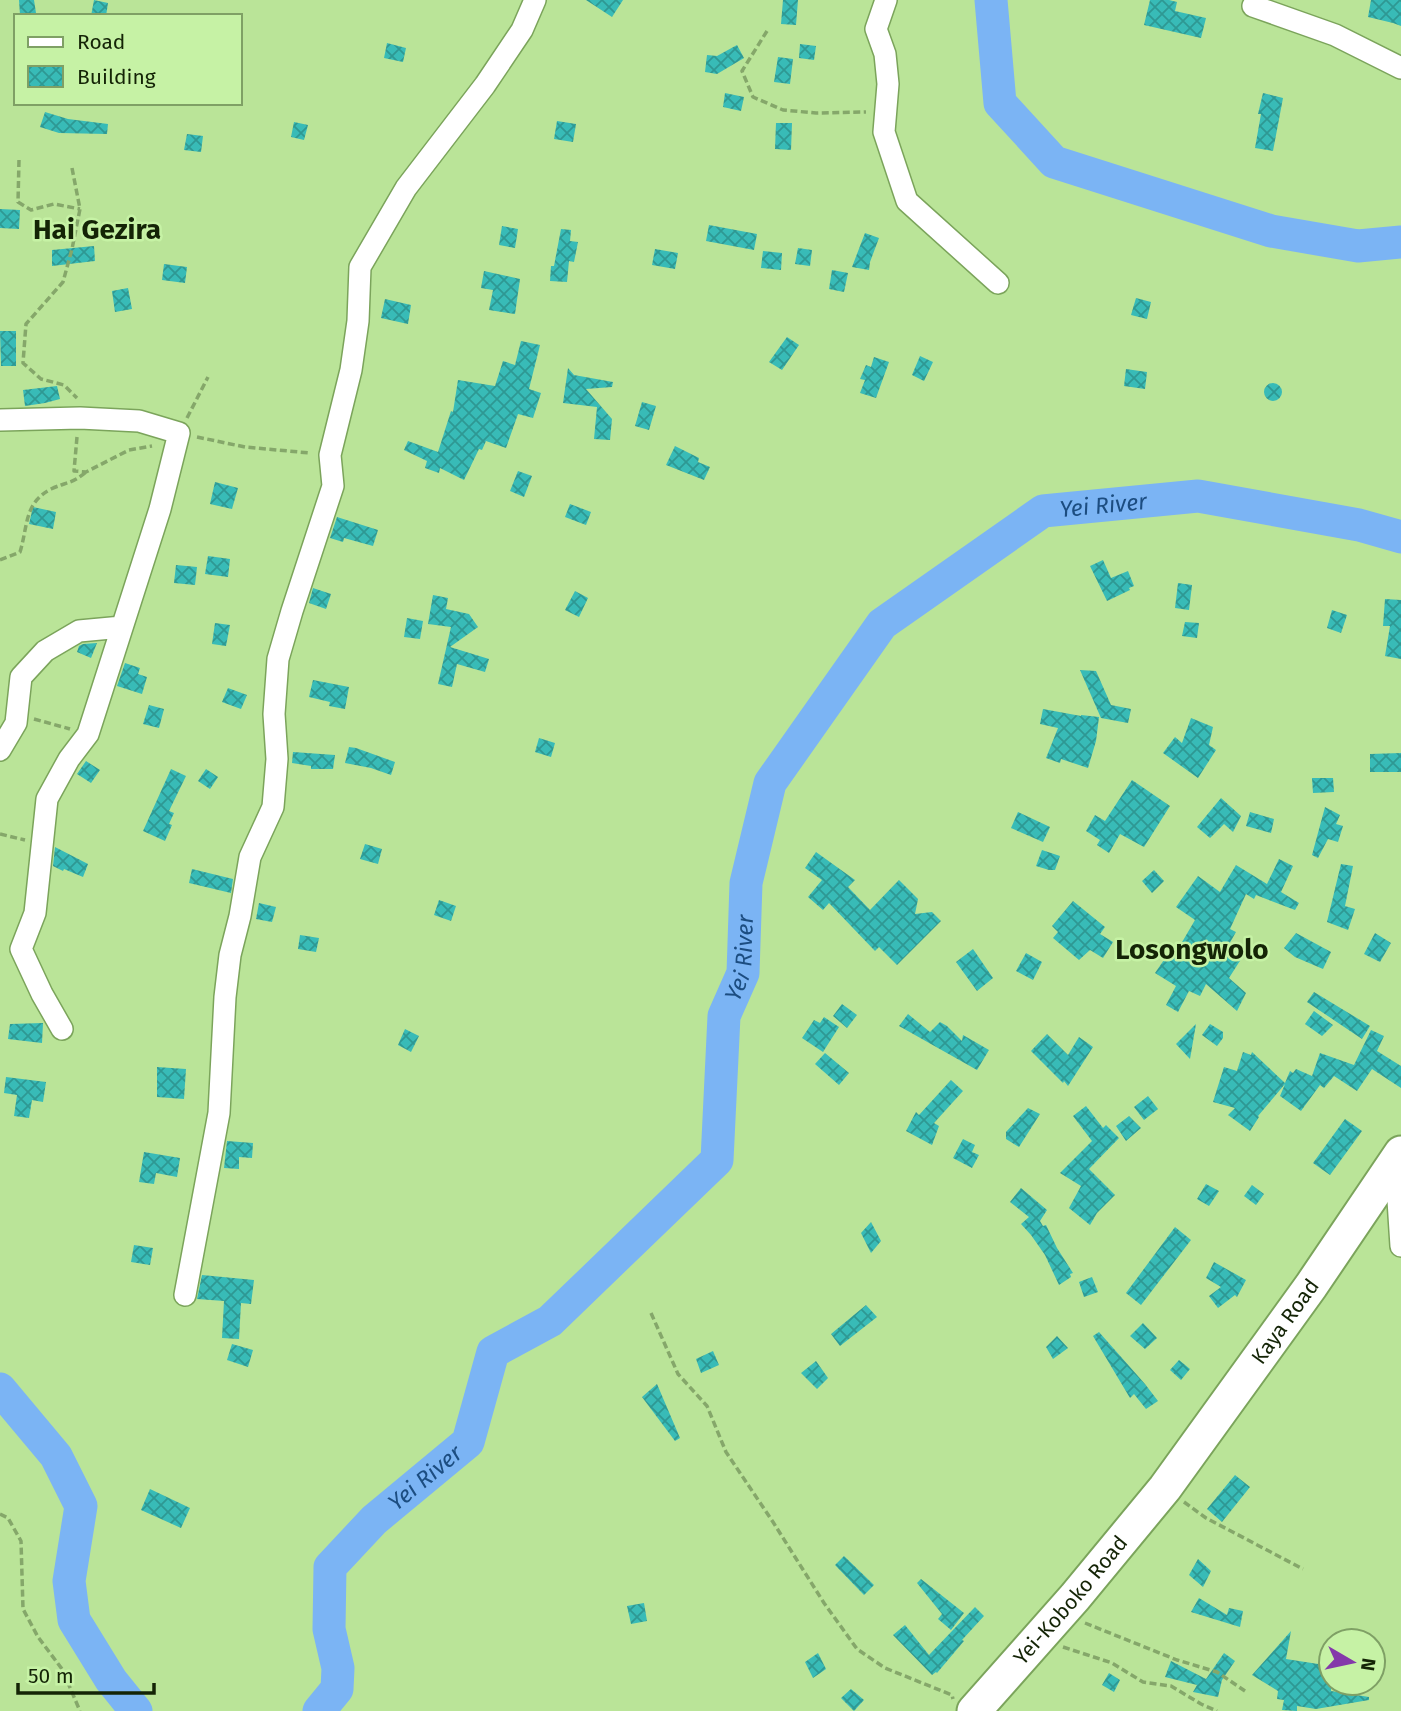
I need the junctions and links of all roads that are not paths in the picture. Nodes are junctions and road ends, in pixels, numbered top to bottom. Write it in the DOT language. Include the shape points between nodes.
graph roads {
  1 [pos="535,0"];
  2 [pos="886,0"];
  3 [pos="1253,6"];
  4 [pos="1401,68"];
  5 [pos="998,283"];
  6 [pos="0,420"];
  7 [pos="122,627"];
  8 [pos="0,750"];
  9 [pos="62,1028"];
  10 [pos="1397,1160"];
  11 [pos="1401,1246"];
  12 [pos="185,1295"];
  13 [pos="1166,1488"];
  14 [pos="964,1707"];
  1 -- 12 [label="street" via="522,30 406,188 360,267 351,370 330,455 333,486 278,659 273,807 250,857 230,955 219,1113"];
  2 -- 5 [label="street" via="876,29 888,84 884,132 907,201"];
  3 -- 4 [label="street" via="1335,35"];
  6 -- 7 [label="street" via="139,421 179,433"];
  7 -- 8 [label="street" via="79,631 45,651 21,677 16,723"];
  7 -- 9 [label="street" via="88,734 47,799 35,912 21,949"];
  10 -- 11 [label="street"];
  10 -- 13 [label="main road, Kaya Road"];
  13 -- 14 [label="main road, Yei-Koboko Road" via="1037,1640"];
}
